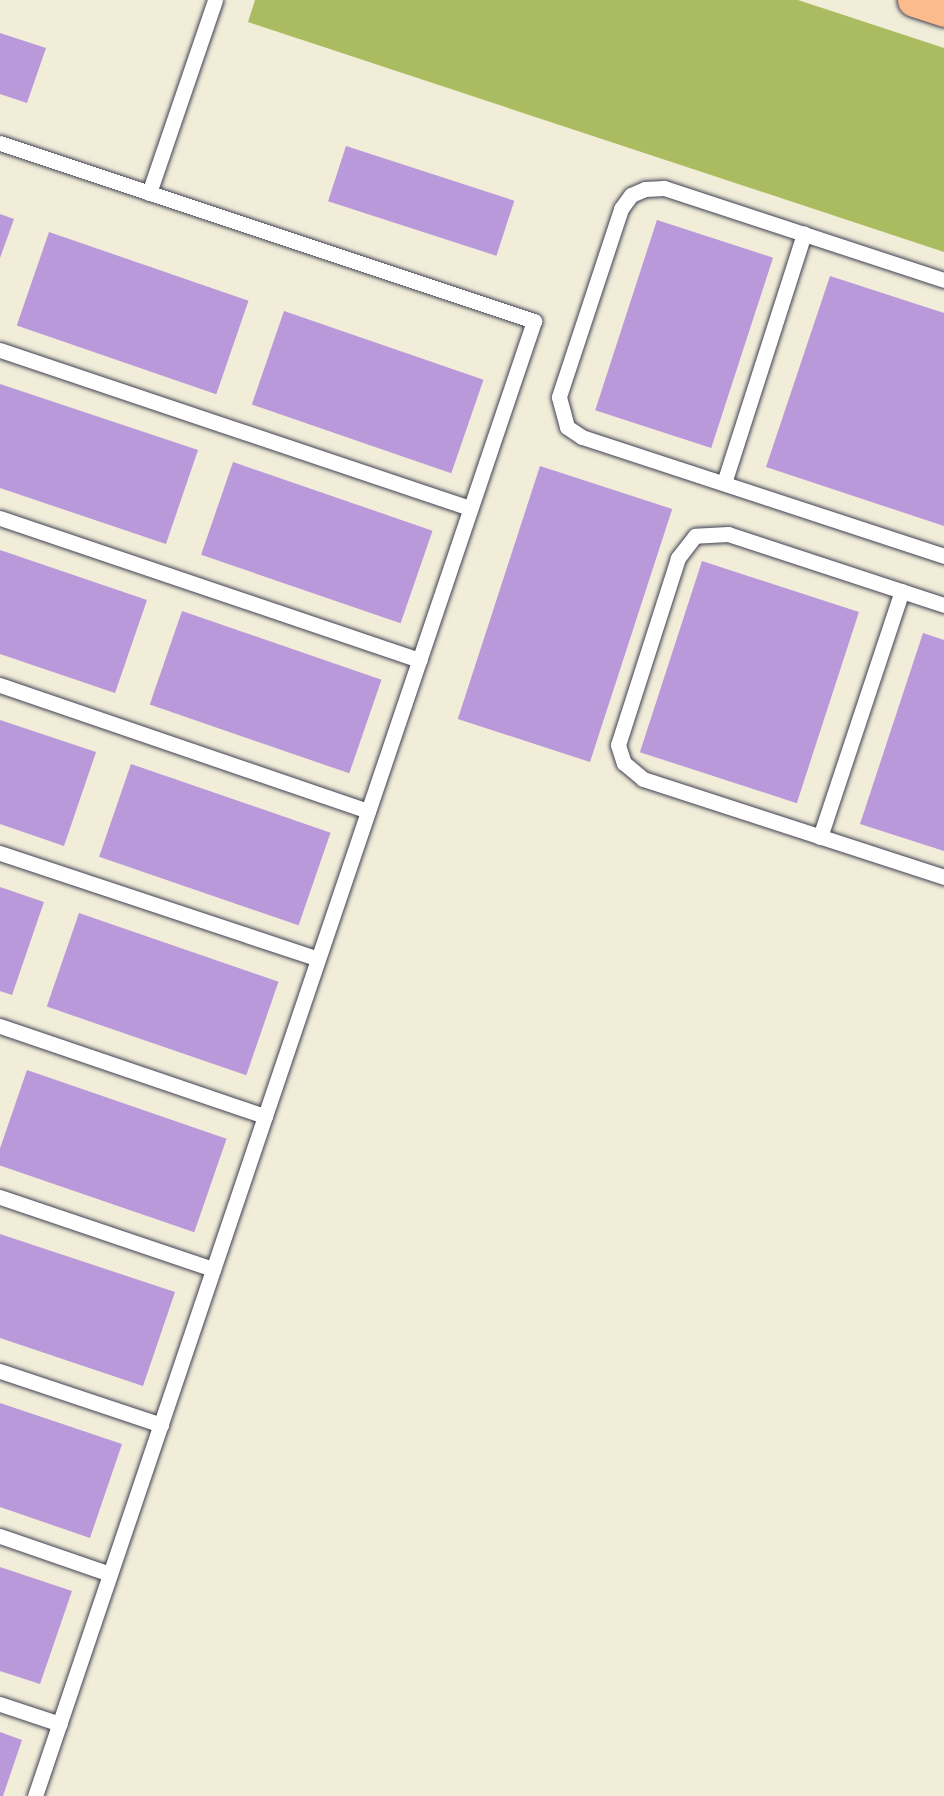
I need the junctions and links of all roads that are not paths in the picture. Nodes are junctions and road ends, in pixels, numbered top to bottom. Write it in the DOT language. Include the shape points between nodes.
graph roads {
  1 [pos="215,0"];
  2 [pos="914,0"];
  3 [pos="944,10"];
  4 [pos="0,143"];
  5 [pos="149,193"];
  6 [pos="804,234"];
  7 [pos="944,280"];
  8 [pos="0,350"];
  9 [pos="724,483"];
  10 [pos="471,508"];
  11 [pos="0,518"];
  12 [pos="944,556"];
  13 [pos="902,591"];
  14 [pos="944,605"];
  15 [pos="420,660"];
  16 [pos="0,685"];
  17 [pos="368,811"];
  18 [pos="820,837"];
  19 [pos="0,853"];
  20 [pos="944,877"];
  21 [pos="318,959"];
  22 [pos="0,1026"];
  23 [pos="265,1116"];
  24 [pos="0,1197"];
  25 [pos="213,1269"];
  26 [pos="0,1371"];
  27 [pos="161,1425"];
  28 [pos="0,1536"];
  29 [pos="110,1574"];
  30 [pos="0,1704"];
  31 [pos="60,1724"];
  32 [pos="35,1796"];
  1 -- 5 [label="lane"];
  2 -- 3 [label="main road"];
  4 -- 5 [label="lane"];
  5 -- 10 [label="lane" via="534,321"];
  6 -- 7 [label="lane"];
  6 -- 9 [label="lane"];
  6 -- 9 [label="lane" via="664,188 631,195 621,208 558,397 567,428 582,437"];
  8 -- 10 [label="lane"];
  9 -- 12 [label="lane"];
  10 -- 15 [label="lane"];
  11 -- 15 [label="lane"];
  13 -- 14 [label="lane"];
  13 -- 18 [label="lane"];
  13 -- 18 [label="lane" via="715,531 685,545 674,569 621,732 624,762 643,779"];
  15 -- 17 [label="lane"];
  16 -- 17 [label="lane"];
  17 -- 21 [label="lane"];
  18 -- 20 [label="lane"];
  19 -- 21 [label="lane"];
  21 -- 23 [label="lane"];
  22 -- 23 [label="lane"];
  23 -- 25 [label="lane"];
  24 -- 25 [label="lane"];
  25 -- 27 [label="lane"];
  26 -- 27 [label="lane"];
  27 -- 29 [label="lane"];
  28 -- 29 [label="lane"];
  29 -- 31 [label="lane"];
  30 -- 31 [label="lane"];
  31 -- 32 [label="lane"];
}
